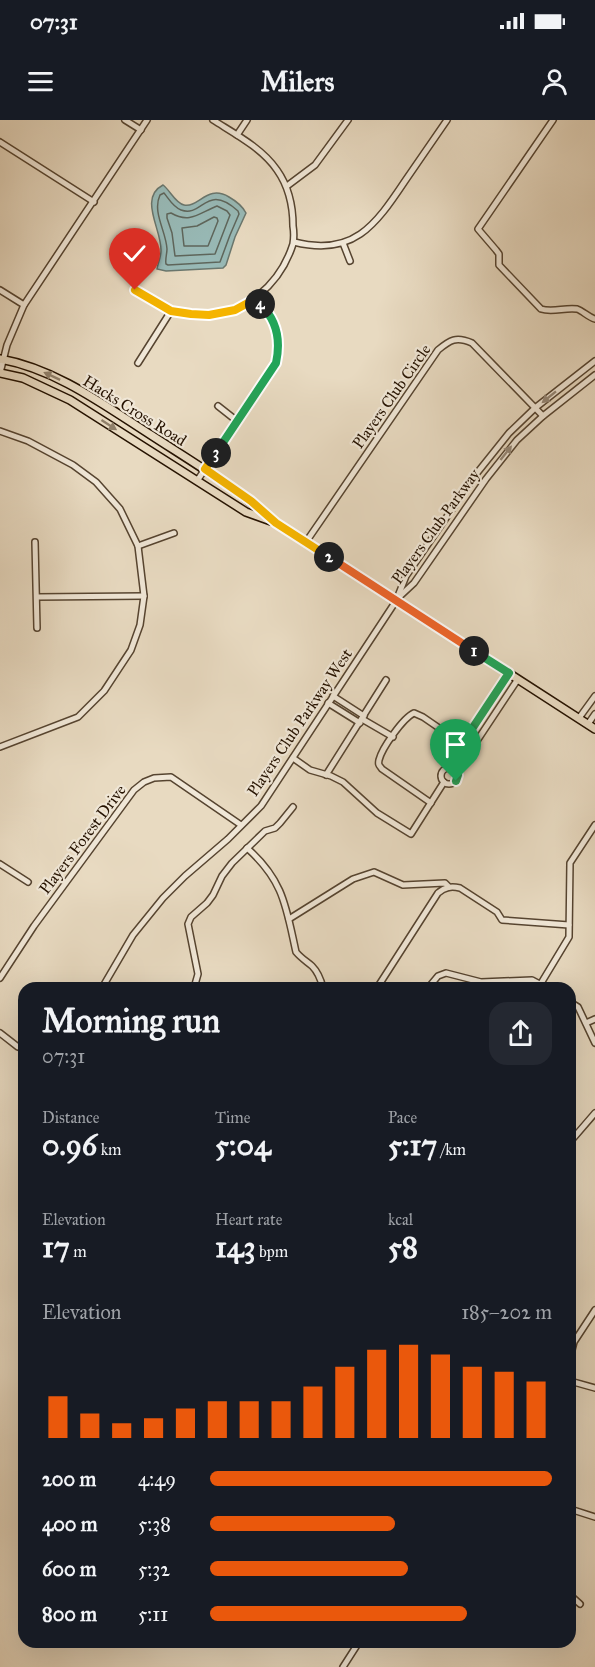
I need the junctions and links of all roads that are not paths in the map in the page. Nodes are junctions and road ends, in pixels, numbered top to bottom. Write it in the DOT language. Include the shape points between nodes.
graph roads {
  1 [pos="125,120"];
  2 [pos="147,120"];
  3 [pos="213,120"];
  4 [pos="248,120"];
  5 [pos="348,120"];
  6 [pos="447,120"];
  7 [pos="553,120"];
  8 [pos="141,130"];
  9 [pos="237,135"];
  10 [pos="0,142"];
  11 [pos="286,186"];
  12 [pos="94,202"];
  13 [pos="294,242"];
  14 [pos="343,243"];
  15 [pos="350,261"];
  16 [pos="0,290"];
  17 [pos="135,290"];
  18 [pos="255,299"];
  19 [pos="24,305"];
  20 [pos="171,311"];
  21 [pos="595,319"];
  22 [pos="2,359"];
  23 [pos="595,361"];
  24 [pos="138,363"];
  25 [pos="0,373"];
  26 [pos="595,375"];
  27 [pos="218,406"];
  28 [pos="535,408"];
  29 [pos="543,416"];
  30 [pos="237,421"];
  31 [pos="0,431"];
  32 [pos="205,469"];
  33 [pos="197,481"];
  34 [pos="276,523"];
  35 [pos="174,533"];
  36 [pos="35,542"];
  37 [pos="306,543"];
  38 [pos="138,546"];
  39 [pos="144,596"];
  40 [pos="37,597"];
  41 [pos="396,601"];
  42 [pos="37,628"];
  43 [pos="509,673"];
  44 [pos="518,679"];
  45 [pos="386,680"];
  46 [pos="494,695"];
  47 [pos="333,696"];
  48 [pos="595,696"];
  49 [pos="503,701"];
  50 [pos="328,704"];
  51 [pos="353,709"];
  52 [pos="595,714"];
  53 [pos="348,716"];
  54 [pos="579,718"];
  55 [pos="362,719"];
  56 [pos="588,724"];
  57 [pos="475,725"];
  58 [pos="595,729"];
  59 [pos="484,730"];
  60 [pos="393,737"];
  61 [pos="462,744"];
  62 [pos="0,747"];
  63 [pos="471,750"];
  64 [pos="293,758"];
  65 [pos="448,767"];
  66 [pos="457,771"];
  67 [pos="326,775"];
  68 [pos="444,782"];
  69 [pos="431,803"];
  70 [pos="293,807"];
  71 [pos="241,825"];
  72 [pos="595,825"];
  73 [pos="247,848"];
  74 [pos="0,864"];
  75 [pos="28,882"];
  76 [pos="448,887"];
  77 [pos="289,919"];
  78 [pos="569,925"];
  79 [pos="0,978"];
  80 [pos="106,982"];
  81 [pos="196,982"];
  82 [pos="321,982"];
  83 [pos="381,982"];
  84 [pos="433,982"];
  85 [pos="481,982"];
  86 [pos="481,982"];
  87 [pos="535,982"];
  88 [pos="542,982"];
  89 [pos="576,1006"];
  90 [pos="595,1019"];
  91 [pos="586,1023"];
  92 [pos="0,1033"];
  93 [pos="595,1043"];
  94 [pos="18,1047"];
  95 [pos="595,1113"];
  96 [pos="576,1135"];
  97 [pos="595,1310"];
  98 [pos="576,1339"];
  99 [pos="576,1383"];
  100 [pos="595,1388"];
  101 [pos="576,1511"];
  102 [pos="595,1517"];
  103 [pos="576,1600"];
  104 [pos="580,1604"];
  105 [pos="355,1648"];
  106 [pos="343,1667"];
  1 -- 8 [label="street"];
  2 -- 8 [label="street"];
  3 -- 9 [label="street"];
  4 -- 9 [label="street"];
  5 -- 11 [label="street" via="315,165"];
  6 -- 14 [label="street" via="381,215 369,228"];
  7 -- 21 [label="street" via="478,229 499,254 500,266 541,309 579,310"];
  8 -- 12 [label="street"];
  9 -- 11 [label="street" via="267,158"];
  10 -- 12 [label="street"];
  11 -- 13 [label="street" via="293,212"];
  12 -- 19 [label="street"];
  13 -- 14 [label="street"];
  13 -- 18 [label="street" via="274,280"];
  14 -- 15 [label="street"];
  16 -- 19 [label="street"];
  17 -- 20 [label="street"];
  18 -- 20 [label="street" via="235,310 209,315"];
  18 -- 30 [label="street" via="274,323 279,350 276,363"];
  19 -- 22 [label="street"];
  20 -- 24 [label="street"];
  22 -- 25 [label="street"];
  32 -- 22 [label="main road, Hacks Cross Road, one-way" via="77,388"];
  23 -- 28 [label="street, Players Club Parkway, one-way"];
  25 -- 33 [label="main road, Hacks Cross Road, one-way" via="23,378 70,400"];
  26 -- 29 [label="street, Players Club Parkway"];
  27 -- 30 [label="street"];
  28 -- 29 [label="street, Players Club Circle"];
  28 -- 37 [label="street, Players Club Circle" via="472,342 448,341 438,350"];
  28 -- 41 [label="street, Players Club Parkway" via="477,473 406,576"];
  41 -- 29 [label="street, Players Club Parkway, one-way" via="414,583 486,479 517,440"];
  30 -- 32 [label="street"];
  31 -- 38 [label="street" via="28,441 96,482 120,509"];
  32 -- 33 [label="street"];
  32 -- 34 [label="main road, Hacks Cross Road"];
  33 -- 34 [label="main road, Hacks Cross Road" via="246,512"];
  34 -- 37 [label="main road, Hacks Cross Road"];
  35 -- 38 [label="street"];
  36 -- 40 [label="street"];
  37 -- 41 [label="main road, Hacks Cross Road"];
  38 -- 39 [label="street"];
  39 -- 40 [label="street"];
  39 -- 62 [label="street" via="131,650 104,691 78,717"];
  40 -- 42 [label="street"];
  41 -- 43 [label="main road, Hacks Cross Road"];
  41 -- 47 [label="street, Players Club Parkway West"];
  43 -- 44 [label="main road, Hacks Cross Road"];
  43 -- 46 [label="street"];
  44 -- 49 [label="street"];
  44 -- 54 [label="main road, Hacks Cross Road"];
  45 -- 55 [label="street"];
  46 -- 49 [label="street"];
  46 -- 57 [label="street"];
  47 -- 50 [label="street, Players Club Parkway West"];
  47 -- 51 [label="street"];
  48 -- 54 [label="street"];
  49 -- 59 [label="street"];
  50 -- 53 [label="street"];
  50 -- 64 [label="street, Players Club Parkway West"];
  51 -- 53 [label="street"];
  51 -- 55 [label="street"];
  52 -- 56 [label="street"];
  53 -- 55 [label="street"];
  54 -- 56 [label="main road, Hacks Cross Road"];
  55 -- 60 [label="street"];
  55 -- 67 [label="street"];
  56 -- 58 [label="main road, Hacks Cross Road"];
  57 -- 59 [label="street"];
  57 -- 61 [label="street"];
  59 -- 63 [label="street"];
  60 -- 61 [label="street" via="407,716 414,713"];
  60 -- 69 [label="street" via="379,761 382,769"];
  61 -- 63 [label="street"];
  61 -- 65 [label="street"];
  63 -- 66 [label="street"];
  64 -- 67 [label="street"];
  64 -- 71 [label="street, Players Club Parkway West" via="261,806"];
  65 -- 66 [label="street"];
  65 -- 68 [label="street" via="441,773"];
  66 -- 68 [label="street" via="456,781"];
  67 -- 69 [label="street" via="343,782 377,813 411,834"];
  68 -- 69 [label="street"];
  70 -- 73 [label="street" via="275,828 265,831"];
  71 -- 79 [label="street, Players Forest Drive" via="171,777 154,777 144,782 134,790 34,926"];
  71 -- 80 [label="street, Players Club Parkway West" via="163,898 133,935"];
  72 -- 78 [label="street" via="570,863"];
  73 -- 77 [label="street" via="273,876"];
  73 -- 81 [label="street" via="188,924 198,974"];
  74 -- 75 [label="street"];
  76 -- 77 [label="street" via="445,883 403,885 374,872 353,879"];
  76 -- 78 [label="street" via="460,888 497,912 502,920"];
  76 -- 83 [label="street" via="438,892"];
  77 -- 82 [label="street" via="296,952 312,966"];
  78 -- 88 [label="street" via="569,937"];
  84 -- 86 [label="street" via="446,973"];
  85 -- 87 [label="street"];
  89 -- 91 [label="street"];
  90 -- 91 [label="street"];
  91 -- 93 [label="street"];
  92 -- 94 [label="street"];
  95 -- 96 [label="street"];
  97 -- 98 [label="street"];
  99 -- 100 [label="street"];
  101 -- 102 [label="street"];
  103 -- 104 [label="street"];
  105 -- 106 [label="street"];
}
